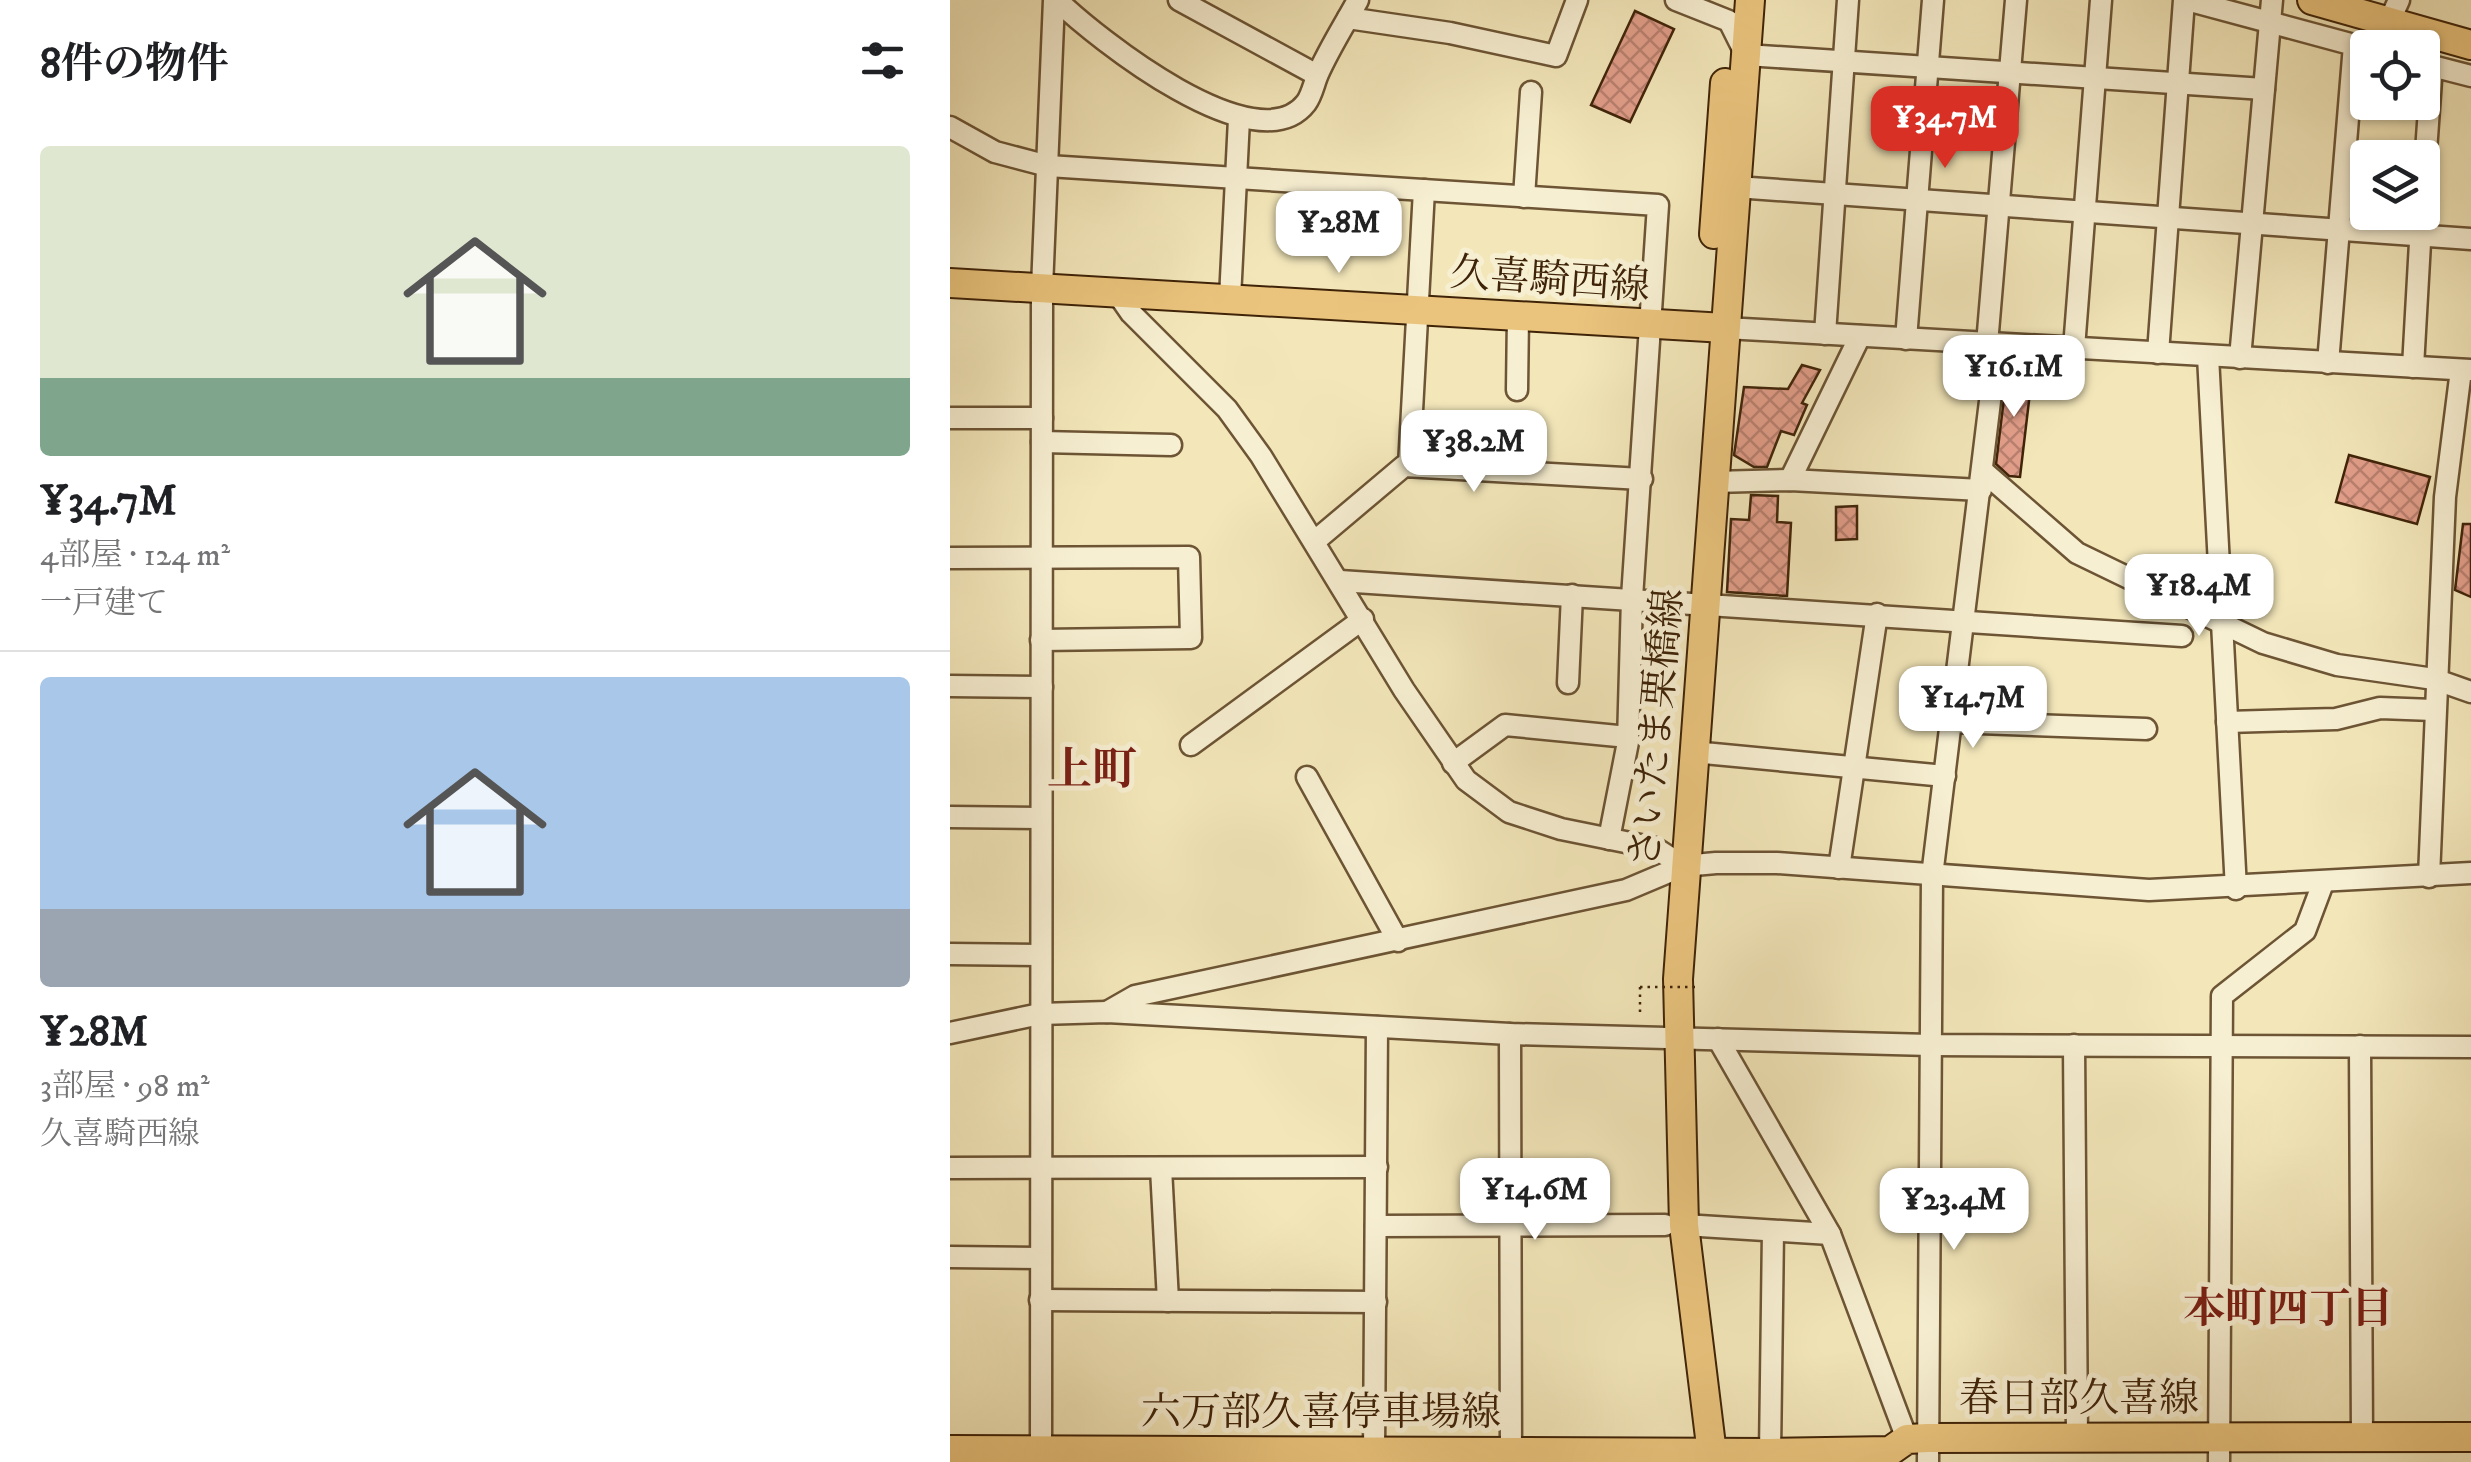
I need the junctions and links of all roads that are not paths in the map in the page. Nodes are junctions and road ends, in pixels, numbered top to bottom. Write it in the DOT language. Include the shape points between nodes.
graph roads {
  1 [pos="1056,0"];
  2 [pos="1179,0"];
  3 [pos="1577,0"];
  4 [pos="1676,0"];
  5 [pos="1750,0"];
  6 [pos="1848,0"];
  7 [pos="1933,0"];
  8 [pos="2016,0"];
  9 [pos="2102,0"];
  10 [pos="2186,0"];
  11 [pos="2272,0"];
  12 [pos="2312,0"];
  13 [pos="1348,7"];
  14 [pos="1082,10"];
  15 [pos="1730,11"];
  16 [pos="2394,11"];
  17 [pos="2270,26"];
  18 [pos="2471,44"];
  19 [pos="1746,54"];
  20 [pos="1844,60"];
  21 [pos="1928,65"];
  22 [pos="2010,70"];
  23 [pos="1318,75"];
  24 [pos="2096,76"];
  25 [pos="2471,76"];
  26 [pos="2179,83"];
  27 [pos="2264,89"];
  28 [pos="1532,92"];
  29 [pos="1239,119"];
  30 [pos="950,127"];
  31 [pos="2427,140"];
  32 [pos="1048,166"];
  33 [pos="1238,178"];
  34 [pos="1736,188"];
  35 [pos="1424,190"];
  36 [pos="1832,194"];
  37 [pos="1524,197"];
  38 [pos="1917,200"];
  39 [pos="1999,206"];
  40 [pos="2085,212"];
  41 [pos="2168,218"];
  42 [pos="2252,224"];
  43 [pos="2337,230"];
  44 [pos="2421,230"];
  45 [pos="2421,236"];
  46 [pos="2471,239"];
  47 [pos="950,283"];
  48 [pos="1042,288"];
  49 [pos="1115,290"];
  50 [pos="1230,298"];
  51 [pos="1418,310"];
  52 [pos="1518,316"];
  53 [pos="1648,324"];
  54 [pos="1716,328"];
  55 [pos="1826,334"];
  56 [pos="1860,336"];
  57 [pos="1906,339"];
  58 [pos="1992,344"];
  59 [pos="2074,348"];
  60 [pos="2158,353"];
  61 [pos="2208,356"];
  62 [pos="2240,358"];
  63 [pos="2328,363"];
  64 [pos="2412,368"];
  65 [pos="2466,370"];
  66 [pos="1517,390"];
  67 [pos="2464,411"];
  68 [pos="950,418"];
  69 [pos="1042,418"];
  70 [pos="1042,442"];
  71 [pos="1171,445"];
  72 [pos="1408,466"];
  73 [pos="1642,479"];
  74 [pos="1790,480"];
  75 [pos="1714,482"];
  76 [pos="1982,482"];
  77 [pos="1315,541"];
  78 [pos="1041,557"];
  79 [pos="950,558"];
  80 [pos="1340,580"];
  81 [pos="1572,594"];
  82 [pos="1632,598"];
  83 [pos="1696,604"];
  84 [pos="1877,614"];
  85 [pos="1362,619"];
  86 [pos="1964,619"];
  87 [pos="2222,622"];
  88 [pos="2182,636"];
  89 [pos="1041,640"];
  90 [pos="2434,678"];
  91 [pos="1568,683"];
  92 [pos="950,686"];
  93 [pos="1042,687"];
  94 [pos="2471,692"];
  95 [pos="2433,710"];
  96 [pos="1951,722"];
  97 [pos="2228,722"];
  98 [pos="2146,728"];
  99 [pos="1628,737"];
  100 [pos="1191,745"];
  101 [pos="1693,752"];
  102 [pos="1453,763"];
  103 [pos="1853,767"];
  104 [pos="1306,776"];
  105 [pos="1945,776"];
  106 [pos="950,817"];
  107 [pos="1040,818"];
  108 [pos="1610,839"];
  109 [pos="1673,866"];
  110 [pos="1839,868"];
  111 [pos="2471,873"];
  112 [pos="1932,876"];
  113 [pos="2429,877"];
  114 [pos="2323,883"];
  115 [pos="2236,888"];
  116 [pos="1398,941"];
  117 [pos="950,954"];
  118 [pos="1040,955"];
  119 [pos="1108,1012"];
  120 [pos="1040,1014"];
  121 [pos="1377,1027"];
  122 [pos="1659,1030"];
  123 [pos="950,1032"];
  124 [pos="1510,1034"];
  125 [pos="1718,1039"];
  126 [pos="1930,1045"];
  127 [pos="2074,1045"];
  128 [pos="2220,1046"];
  129 [pos="2360,1046"];
  130 [pos="2471,1047"];
  131 [pos="1376,1167"];
  132 [pos="950,1168"];
  133 [pos="1162,1168"];
  134 [pos="1040,1169"];
  135 [pos="1674,1225"];
  136 [pos="1376,1226"];
  137 [pos="1510,1226"];
  138 [pos="1772,1231"];
  139 [pos="1830,1234"];
  140 [pos="950,1257"];
  141 [pos="1040,1258"];
  142 [pos="1040,1300"];
  143 [pos="1168,1301"];
  144 [pos="1376,1302"];
  145 [pos="2471,1436"];
  146 [pos="2362,1437"];
  147 [pos="2077,1438"];
  148 [pos="1921,1446"];
  149 [pos="2219,1449"];
  150 [pos="950,1450"];
  151 [pos="1041,1450"];
  152 [pos="1374,1452"];
  153 [pos="1770,1452"];
  154 [pos="1153,1456"];
  155 [pos="1511,1457"];
  156 [pos="1702,1457"];
  1 -- 14 [label="street"];
  1 -- 32 [label="street"];
  2 -- 23 [label="street"];
  3 -- 13 [label="street" via="1556,56"];
  4 -- 15 [label="street"];
  5 -- 19 [label="main road, さいたま栗橋線"];
  6 -- 20 [label="street"];
  7 -- 21 [label="street"];
  8 -- 22 [label="street"];
  9 -- 24 [label="street"];
  10 -- 17 [label="street"];
  10 -- 26 [label="street"];
  11 -- 17 [label="street"];
  12 -- 16 [label="main road"];
  13 -- 23 [label="street"];
  14 -- 29 [label="street" via="1136,64"];
  15 -- 19 [label="street"];
  15 -- 54 [label="main road, さいたま栗橋線"];
  16 -- 18 [label="main road"];
  17 -- 27 [label="street"];
  17 -- 43 [label="street" via="2354,45"];
  19 -- 20 [label="street"];
  19 -- 34 [label="main road, さいたま栗橋線"];
  20 -- 21 [label="street"];
  20 -- 36 [label="street"];
  21 -- 22 [label="street"];
  21 -- 38 [label="street"];
  22 -- 24 [label="street"];
  22 -- 39 [label="street"];
  23 -- 29 [label="street" via="1298,109 1274,120"];
  24 -- 26 [label="street"];
  24 -- 40 [label="street"];
  25 -- 31 [label="street" via="2432,66"];
  26 -- 27 [label="street"];
  26 -- 41 [label="street"];
  27 -- 42 [label="street"];
  28 -- 37 [label="street"];
  29 -- 33 [label="street"];
  30 -- 32 [label="street" via="996,152"];
  32 -- 33 [label="street"];
  32 -- 48 [label="street"];
  33 -- 35 [label="street"];
  33 -- 50 [label="street"];
  34 -- 36 [label="street"];
  34 -- 54 [label="main road, さいたま栗橋線"];
  35 -- 37 [label="street"];
  35 -- 51 [label="street"];
  36 -- 38 [label="street"];
  36 -- 55 [label="street"];
  37 -- 53 [label="street" via="1658,205"];
  38 -- 39 [label="street"];
  38 -- 57 [label="street"];
  39 -- 40 [label="street"];
  39 -- 58 [label="street"];
  40 -- 41 [label="street"];
  40 -- 59 [label="street"];
  41 -- 42 [label="street"];
  41 -- 60 [label="street"];
  42 -- 43 [label="street"];
  42 -- 62 [label="street"];
  43 -- 45 [label="street"];
  43 -- 63 [label="street"];
  44 -- 45 [label="street"];
  45 -- 46 [label="street"];
  45 -- 64 [label="street"];
  47 -- 48 [label="main road, 久喜騎西線"];
  48 -- 49 [label="main road, 久喜騎西線"];
  48 -- 69 [label="street"];
  49 -- 50 [label="main road, 久喜騎西線"];
  49 -- 77 [label="street" via="1226,409"];
  50 -- 51 [label="main road, 久喜騎西線"];
  51 -- 52 [label="main road, 久喜騎西線"];
  51 -- 72 [label="street"];
  52 -- 53 [label="main road, 久喜騎西線"];
  52 -- 66 [label="street"];
  53 -- 54 [label="main road, 久喜騎西線"];
  53 -- 73 [label="street"];
  54 -- 55 [label="street"];
  54 -- 75 [label="main road, さいたま栗橋線"];
  54 -- 83 [label="main road, さいたま栗橋線"];
  55 -- 56 [label="street"];
  56 -- 57 [label="street"];
  56 -- 74 [label="street"];
  57 -- 58 [label="street"];
  58 -- 59 [label="street"];
  58 -- 76 [label="street"];
  59 -- 60 [label="street"];
  60 -- 61 [label="street"];
  61 -- 62 [label="street"];
  61 -- 87 [label="street"];
  62 -- 63 [label="street"];
  63 -- 64 [label="street"];
  64 -- 65 [label="street"];
  65 -- 67 [label="street"];
  67 -- 90 [label="street" via="2444,497"];
  68 -- 69 [label="street"];
  69 -- 70 [label="street"];
  70 -- 71 [label="street"];
  70 -- 78 [label="street"];
  72 -- 73 [label="street"];
  72 -- 77 [label="street"];
  73 -- 82 [label="street"];
  74 -- 75 [label="street"];
  74 -- 76 [label="street"];
  75 -- 83 [label="main road, さいたま栗橋線"];
  76 -- 86 [label="street"];
  76 -- 87 [label="street" via="2077,553"];
  77 -- 80 [label="street"];
  78 -- 79 [label="street"];
  78 -- 89 [label="street"];
  78 -- 89 [label="street" via="1189,557 1191,638"];
  80 -- 81 [label="street"];
  80 -- 85 [label="street"];
  81 -- 82 [label="street"];
  81 -- 91 [label="street"];
  82 -- 83 [label="street"];
  82 -- 99 [label="street"];
  83 -- 84 [label="street"];
  83 -- 101 [label="main road, さいたま栗橋線"];
  83 -- 109 [label="main road, さいたま栗橋線"];
  84 -- 86 [label="street"];
  84 -- 103 [label="street"];
  85 -- 100 [label="street"];
  85 -- 102 [label="street"];
  86 -- 88 [label="street"];
  86 -- 96 [label="street"];
  87 -- 90 [label="street" via="2263,643 2337,665"];
  87 -- 97 [label="street"];
  89 -- 93 [label="street"];
  90 -- 94 [label="street"];
  90 -- 95 [label="street"];
  92 -- 93 [label="street"];
  93 -- 107 [label="street"];
  95 -- 97 [label="street" via="2380,708 2336,720"];
  95 -- 113 [label="street"];
  96 -- 98 [label="street"];
  96 -- 105 [label="street"];
  97 -- 115 [label="street"];
  99 -- 102 [label="street" via="1505,725"];
  99 -- 108 [label="street"];
  101 -- 103 [label="street"];
  101 -- 109 [label="main road, さいたま栗橋線"];
  102 -- 108 [label="street" via="1508,812"];
  103 -- 105 [label="street"];
  103 -- 110 [label="street"];
  104 -- 116 [label="street"];
  105 -- 112 [label="street"];
  106 -- 107 [label="street"];
  107 -- 118 [label="street"];
  108 -- 109 [label="street" via="1655,848"];
  109 -- 110 [label="street"];
  109 -- 116 [label="street" via="1626,890"];
  109 -- 122 [label="main road, さいたま栗橋線"];
  110 -- 112 [label="street"];
  111 -- 113 [label="street"];
  112 -- 115 [label="street" via="2149,890"];
  112 -- 126 [label="street"];
  113 -- 114 [label="street"];
  114 -- 115 [label="street"];
  114 -- 128 [label="street" via="2306,931 2222,996"];
  116 -- 119 [label="street" via="1135,996"];
  117 -- 118 [label="street"];
  118 -- 120 [label="street"];
  119 -- 120 [label="street"];
  119 -- 121 [label="street"];
  120 -- 123 [label="street"];
  120 -- 134 [label="street"];
  121 -- 124 [label="street"];
  121 -- 131 [label="street"];
  122 -- 124 [label="street"];
  122 -- 125 [label="street"];
  122 -- 135 [label="main road, さいたま栗橋線"];
  124 -- 137 [label="street"];
  125 -- 126 [label="street"];
  125 -- 139 [label="street"];
  126 -- 127 [label="street"];
  126 -- 148 [label="street"];
  127 -- 128 [label="street"];
  127 -- 147 [label="street"];
  128 -- 129 [label="street"];
  128 -- 149 [label="street"];
  129 -- 130 [label="street"];
  129 -- 146 [label="street"];
  131 -- 133 [label="street"];
  131 -- 136 [label="street"];
  132 -- 134 [label="street"];
  133 -- 134 [label="street"];
  133 -- 143 [label="street"];
  134 -- 141 [label="street"];
  135 -- 137 [label="street"];
  135 -- 138 [label="street"];
  135 -- 156 [label="main road, さいたま栗橋線"];
  136 -- 137 [label="street"];
  136 -- 144 [label="street"];
  137 -- 155 [label="street"];
  138 -- 139 [label="street"];
  138 -- 153 [label="street"];
  139 -- 148 [label="street"];
  140 -- 141 [label="street"];
  141 -- 142 [label="street"];
  142 -- 143 [label="street"];
  142 -- 151 [label="street"];
  143 -- 144 [label="street"];
  144 -- 152 [label="street"];
  145 -- 146 [label="main road, 春日部久喜線"];
  146 -- 149 [label="main road, 春日部久喜線"];
  147 -- 148 [label="main road, 春日部久喜線"];
  147 -- 149 [label="main road, 春日部久喜線"];
  148 -- 153 [label="main road, 春日部久喜線"];
  150 -- 151 [label="main road, 六万部久喜停車場線"];
  151 -- 154 [label="main road, 六万部久喜停車場線"];
  152 -- 154 [label="main road, 六万部久喜停車場線"];
  152 -- 155 [label="main road, 六万部久喜停車場線"];
  153 -- 156 [label="main road, 春日部久喜線"];
  155 -- 156 [label="main road, 六万部久喜停車場線"];
}
